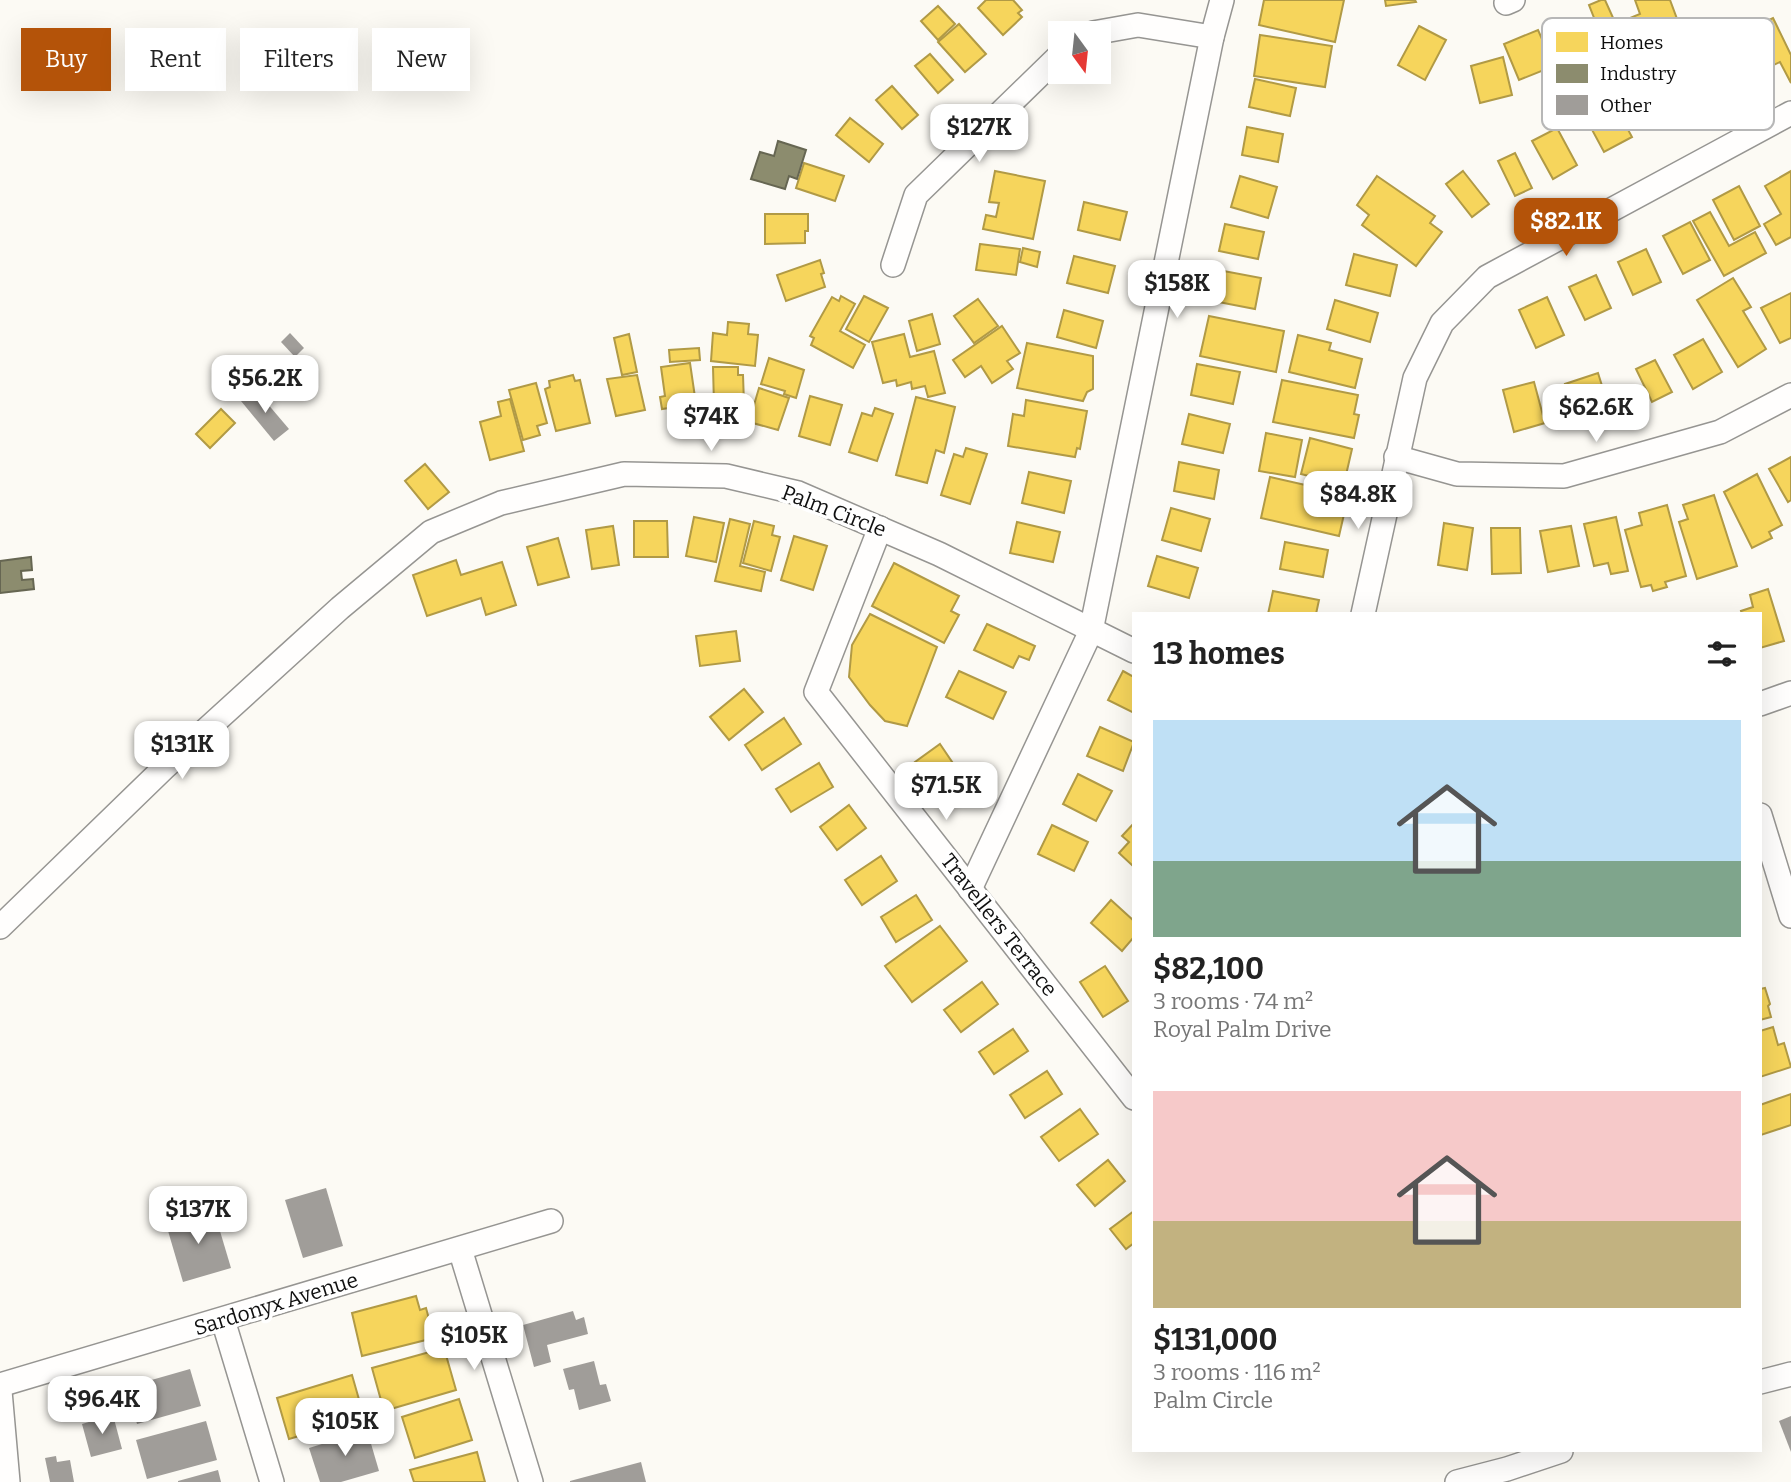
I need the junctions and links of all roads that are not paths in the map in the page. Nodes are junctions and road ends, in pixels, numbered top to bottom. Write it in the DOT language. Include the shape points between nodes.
graph roads {
  1 [pos="1222,0"];
  2 [pos="1111,29"];
  3 [pos="1212,37"];
  4 [pos="1048,67"];
  5 [pos="1791,113"];
  6 [pos="1774,122"];
  7 [pos="1759,130"];
  8 [pos="893,265"];
  9 [pos="1791,395"];
  10 [pos="1396,457"];
  11 [pos="880,528"];
  12 [pos="1363,612"];
  13 [pos="1091,631"];
  14 [pos="1132,650"];
  15 [pos="1791,693"];
  16 [pos="1762,703"];
  17 [pos="1762,821"];
  18 [pos="971,889"];
  19 [pos="1791,916"];
  20 [pos="0,927"];
  21 [pos="1132,1094"];
  22 [pos="551,1221"];
  23 [pos="460,1249"];
  24 [pos="223,1320"];
  25 [pos="1791,1374"];
  26 [pos="1762,1381"];
  27 [pos="0,1388"];
  28 [pos="1558,1452"];
  29 [pos="8,1482"];
  30 [pos="272,1482"];
  31 [pos="531,1482"];
  32 [pos="1457,1482"];
  1 -- 3 [label="street"];
  2 -- 3 [label="street" via="1138,24"];
  3 -- 13 [label="street"];
  4 -- 8 [label="street" via="916,195"];
  5 -- 6 [label="street"];
  7 -- 10 [label="street" via="1487,277 1436,334 1415,377"];
  9 -- 10 [label="street" via="1720,432 1564,476 1457,474"];
  10 -- 12 [label="street"];
  11 -- 13 [label="street, Palm Circle"];
  11 -- 18 [label="street, Travellers Terrace" via="816,692"];
  11 -- 20 [label="street, Palm Circle" via="798,493 726,476 624,474 501,503 431,532 164,768"];
  13 -- 14 [label="street, Palm Circle"];
  13 -- 18 [label="street"];
  15 -- 16 [label="street"];
  17 -- 19 [label="street"];
  18 -- 21 [label="street, Travellers Terrace"];
  22 -- 23 [label="street, Sardonyx Avenue"];
  23 -- 24 [label="street, Sardonyx Avenue"];
  23 -- 31 [label="street"];
  24 -- 27 [label="street, Sardonyx Avenue"];
  24 -- 30 [label="street"];
  25 -- 26 [label="street"];
  27 -- 29 [label="street"];
  28 -- 32 [label="street"];
}
